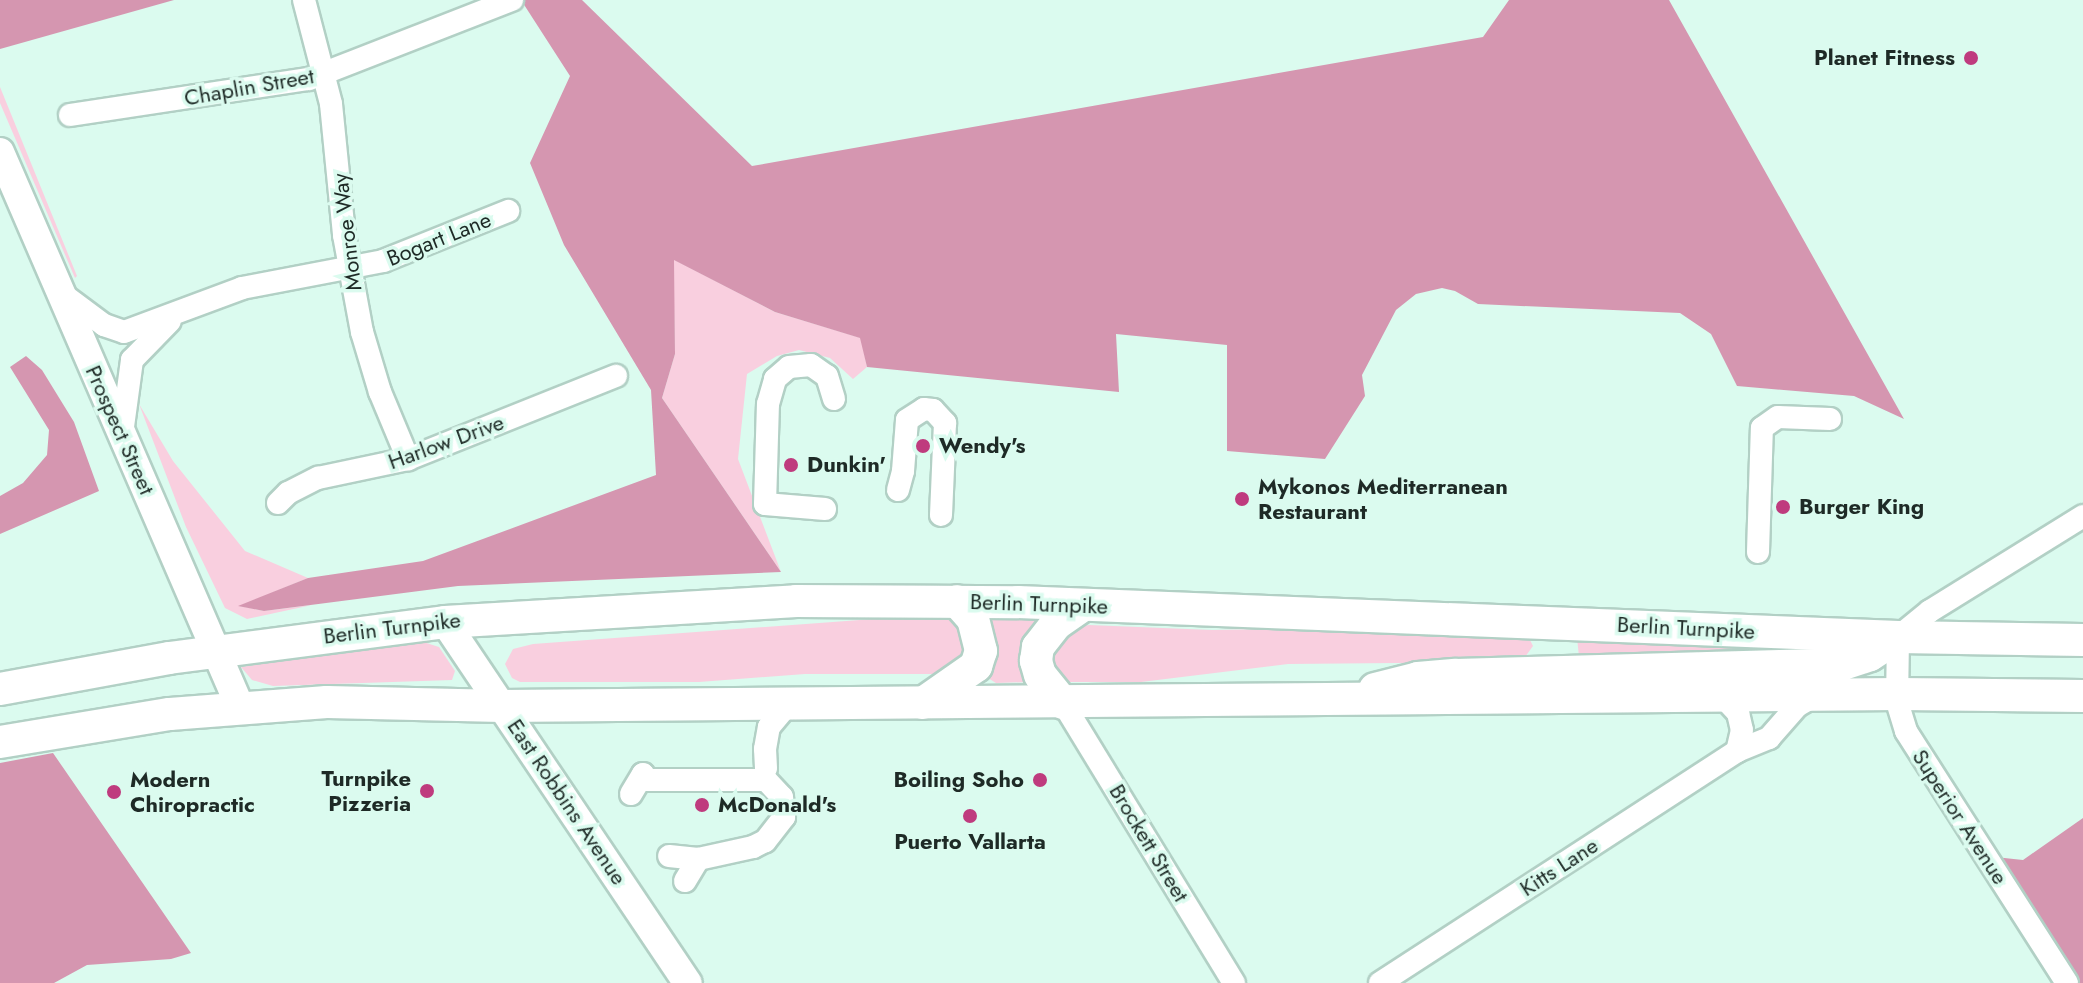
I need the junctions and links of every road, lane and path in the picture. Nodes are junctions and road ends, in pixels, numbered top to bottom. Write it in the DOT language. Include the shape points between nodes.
graph roads {
  1 [pos="304,0"];
  2 [pos="512,0"];
  3 [pos="326,74"];
  4 [pos="70,115"];
  5 [pos="0,152"];
  6 [pos="508,211"];
  7 [pos="350,270"];
  8 [pos="60,292"];
  9 [pos="183,310"];
  10 [pos="616,376"];
  11 [pos="834,399"];
  12 [pos="1830,419"];
  13 [pos="122,434"];
  14 [pos="408,459"];
  15 [pos="898,490"];
  16 [pos="278,503"];
  17 [pos="825,509"];
  18 [pos="941,515"];
  19 [pos="2083,516"];
  20 [pos="1758,552"];
  21 [pos="957,601"];
  22 [pos="1083,605"];
  23 [pos="445,622"];
  24 [pos="1556,622"];
  25 [pos="1898,637"];
  26 [pos="2083,640"];
  27 [pos="216,652"];
  28 [pos="1528,673"];
  29 [pos="0,689"];
  30 [pos="1899,694"];
  31 [pos="1814,696"];
  32 [pos="2083,696"];
  33 [pos="1724,698"];
  34 [pos="1351,702"];
  35 [pos="923,703"];
  36 [pos="1063,703"];
  37 [pos="788,704"];
  38 [pos="502,706"];
  39 [pos="240,707"];
  40 [pos="0,742"];
  41 [pos="1737,751"];
  42 [pos="757,774"];
  43 [pos="631,794"];
  44 [pos="669,856"];
  45 [pos="698,859"];
  46 [pos="685,881"];
  47 [pos="688,983"];
  48 [pos="1234,983"];
  49 [pos="1380,983"];
  50 [pos="2067,983"];
  1 -- 3 [label="street, Monroe Way"];
  2 -- 3 [label="street, Chaplin Street"];
  3 -- 4 [label="street, Chaplin Street"];
  3 -- 7 [label="street, Monroe Way"];
  5 -- 8 [label="main road, Prospect Street"];
  6 -- 7 [label="street, Bogart Lane"];
  7 -- 9 [label="street, Bogart Lane" via="242,288"];
  7 -- 14 [label="street, Monroe Way" via="371,364"];
  8 -- 9 [label="street, Bogart Lane" via="104,325 124,332"];
  8 -- 13 [label="main road, Prospect Street"];
  9 -- 13 [label="street, Bogart Lane" via="132,360"];
  10 -- 14 [label="street, Harlow Drive"];
  11 -- 17 [label="street" via="827,376 811,365 789,367 775,379 768,404 765,504"];
  12 -- 20 [label="street" via="1778,417 1762,428"];
  13 -- 27 [label="main road, Prospect Street"];
  14 -- 16 [label="street, Harlow Drive" via="318,478"];
  15 -- 18 [label="street" via="907,420 924,409 933,410 945,423"];
  19 -- 25 [label="street" via="1930,611"];
  21 -- 22 [label="highway, Berlin Turnpike"];
  21 -- 23 [label="highway, Berlin Turnpike" via="722,604"];
  21 -- 35 [label="highway" via="973,619 981,651 976,666"];
  22 -- 24 [label="highway, Berlin Turnpike"];
  22 -- 36 [label="highway" via="1056,624 1038,647 1040,675"];
  23 -- 27 [label="highway, Berlin Turnpike"];
  23 -- 38 [label="main road, East Robbins Avenue"];
  24 -- 25 [label="highway, Berlin Turnpike"];
  24 -- 28 [label="highway" via="1549,653"];
  25 -- 26 [label="highway, Berlin Turnpike"];
  25 -- 28 [label="highway" via="1843,664"];
  25 -- 30 [label="street, Superior Avenue"];
  27 -- 29 [label="highway, Berlin Turnpike"];
  27 -- 39 [label="main road, Prospect Street"];
  28 -- 34 [label="highway" via="1418,678 1382,685"];
  30 -- 31 [label="highway"];
  30 -- 32 [label="highway"];
  30 -- 50 [label="street, Superior Avenue" via="1900,716 1914,747"];
  31 -- 33 [label="highway"];
  31 -- 41 [label="street, Kitts Lane" via="1797,706 1769,738"];
  33 -- 34 [label="highway"];
  33 -- 41 [label="street" via="1738,713 1742,730"];
  34 -- 36 [label="highway"];
  35 -- 36 [label="highway"];
  35 -- 37 [label="highway"];
  36 -- 48 [label="street, Brockett Street"];
  37 -- 38 [label="highway"];
  37 -- 42 [label="street" via="769,727"];
  38 -- 39 [label="highway" via="327,702"];
  38 -- 47 [label="main road, East Robbins Avenue"];
  39 -- 40 [label="highway"];
  41 -- 49 [label="street, Kitts Lane"];
  42 -- 43 [label="street" via="647,780 643,774"];
  42 -- 45 [label="street" via="782,797 784,817 765,841 753,847"];
  44 -- 45 [label="street"];
  45 -- 46 [label="street"];
}
